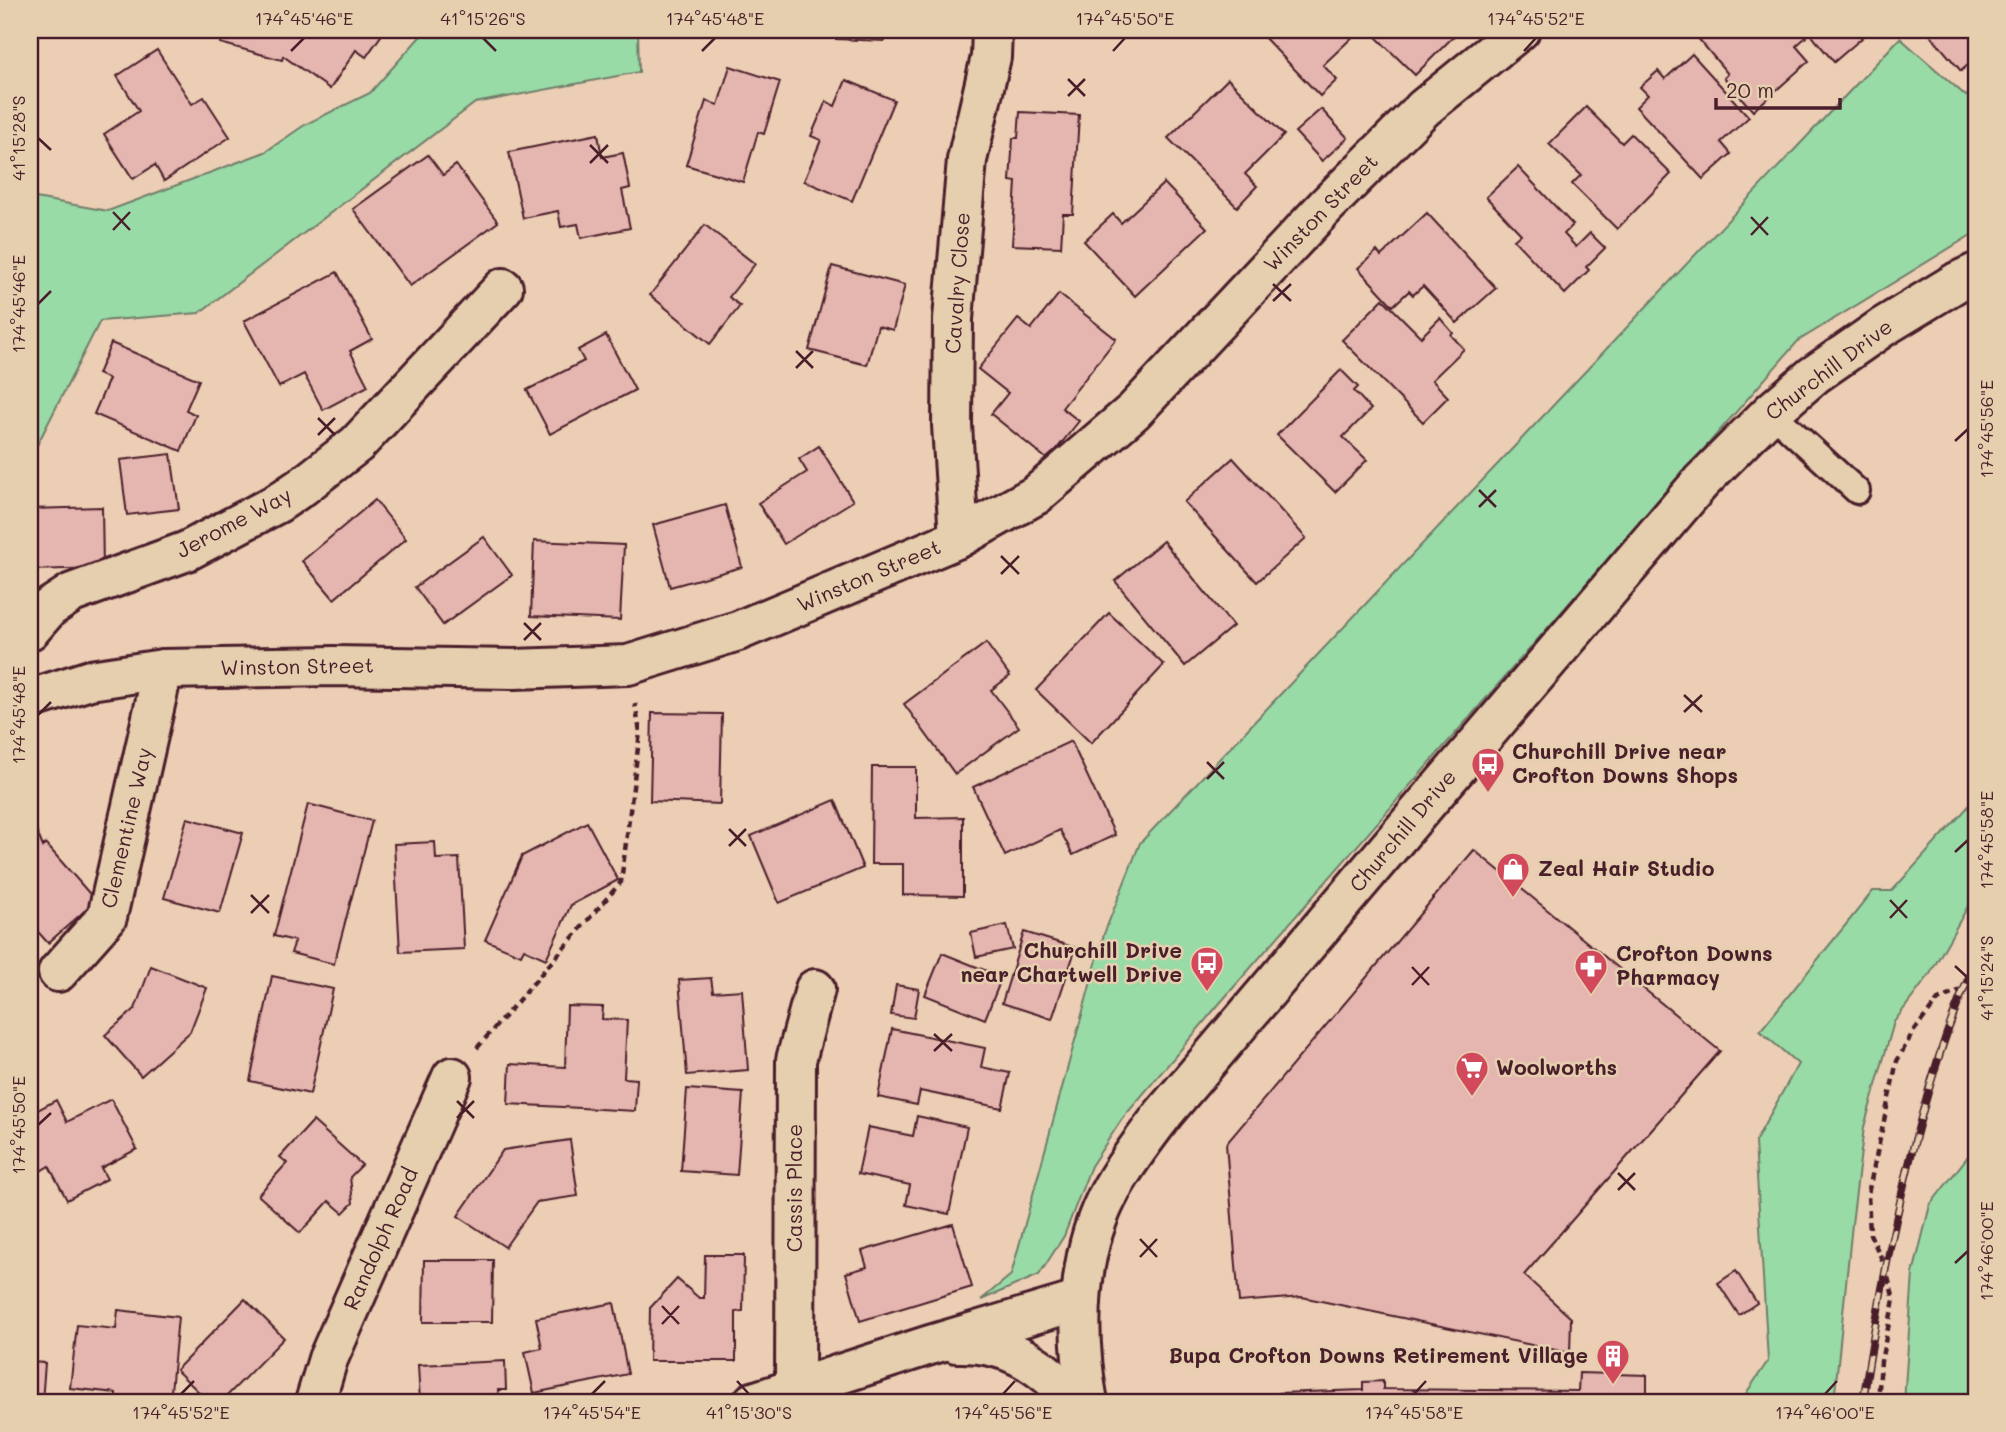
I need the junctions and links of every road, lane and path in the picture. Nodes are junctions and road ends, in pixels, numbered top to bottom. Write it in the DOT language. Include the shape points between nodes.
graph roads {
  1 [pos="992,30"];
  2 [pos="1520,30"];
  3 [pos="1976,273"];
  4 [pos="503,288"];
  5 [pos="1770,412"];
  6 [pos="1857,491"];
  7 [pos="959,538"];
  8 [pos="30,630"];
  9 [pos="163,669"];
  10 [pos="30,699"];
  11 [pos="640,732"];
  12 [pos="58,972"];
  13 [pos="1976,986"];
  14 [pos="815,989"];
  15 [pos="452,1077"];
  16 [pos="1081,1300"];
  17 [pos="930,1345"];
  18 [pos="807,1392"];
  19 [pos="315,1402"];
  20 [pos="753,1402"];
  21 [pos="1078,1402"];
  22 [pos="1088,1402"];
  23 [pos="1878,1402"];
  1 -- 7 [label="street, Cavalry Close" via="967,160 953,318 952,425"];
  2 -- 7 [label="street, Winston Street" via="1424,108 1134,411 1036,495"];
  3 -- 5 [label="street, Churchill Drive" via="1883,327"];
  4 -- 8 [label="street, Jerome Way" via="357,444 303,486 187,551 72,593 49,608"];
  5 -- 6 [label="lane"];
  5 -- 16 [label="street, Churchill Drive" via="1692,492 1143,1142 1106,1200 1084,1268"];
  7 -- 9 [label="street, Winston Street" via="738,631 628,665"];
  9 -- 10 [label="street, Winston Street" via="90,680"];
  9 -- 12 [label="street, Clementine Way" via="107,917"];
  11 -- 15 [label="path" via="621,882"];
  13 -- 23 [label="path" via="1938,1000 1897,1061 1868,1194 1870,1234 1894,1300"];
  14 -- 18 [label="street, Cassis Place" via="796,1060"];
  15 -- 19 [label="street, Randolph Road" via="328,1359"];
  16 -- 17 [label="street"];
  16 -- 22 [label="street, Churchill Drive"];
  17 -- 18 [label="street"];
  17 -- 21 [label="street" via="976,1342 998,1346 1040,1368"];
  18 -- 20 [label="street"];
}
